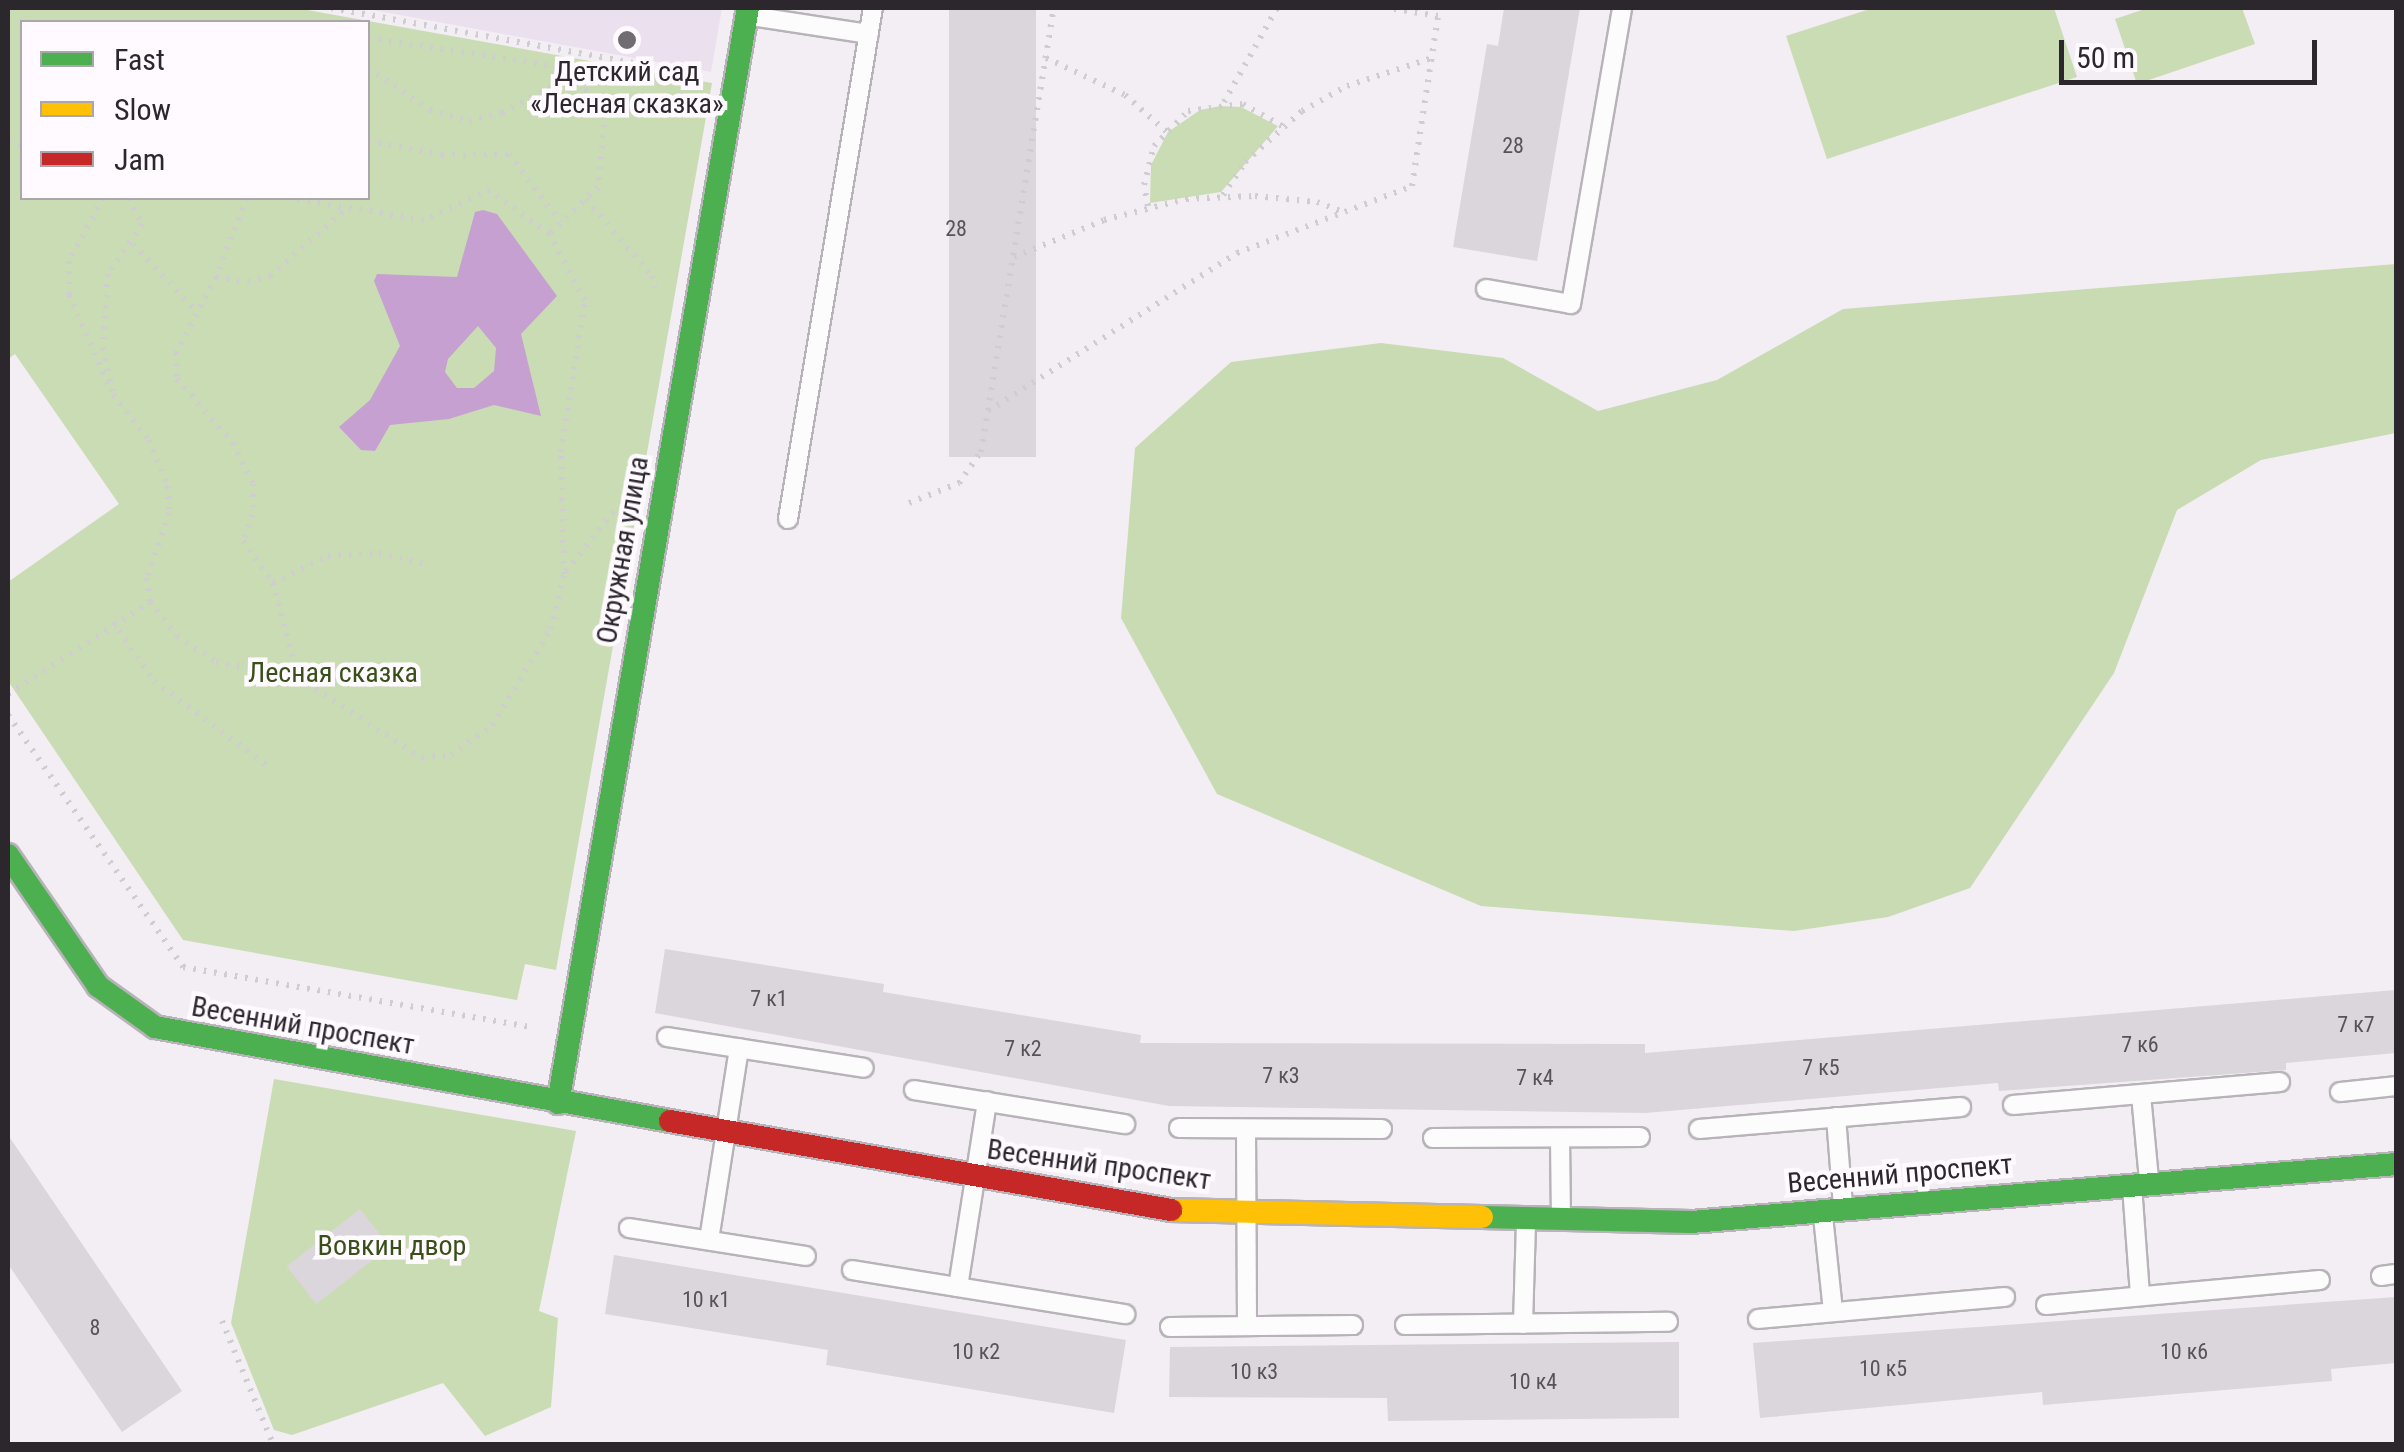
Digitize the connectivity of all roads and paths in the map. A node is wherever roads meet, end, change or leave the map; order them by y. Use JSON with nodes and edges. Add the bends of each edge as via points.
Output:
{"nodes":[{"id":1,"x":332,"y":8,"type":"edge"},
{"id":2,"x":873,"y":8,"type":"edge"},
{"id":3,"x":1054,"y":8,"type":"edge"},
{"id":4,"x":1277,"y":8,"type":"edge"},
{"id":5,"x":1389,"y":8,"type":"edge"},
{"id":6,"x":1622,"y":8,"type":"edge"},
{"id":7,"x":747,"y":11,"type":"edge"},
{"id":8,"x":869,"y":34,"type":"junction"},
{"id":9,"x":370,"y":38,"type":"edge"},
{"id":10,"x":1046,"y":58,"type":"junction"},
{"id":11,"x":1432,"y":58,"type":"junction"},
{"id":12,"x":370,"y":69,"type":"edge"},
{"id":13,"x":734,"y":81,"type":"junction"},
{"id":14,"x":557,"y":84,"type":"junction"},
{"id":15,"x":1222,"y":104,"type":"junction"},
{"id":16,"x":1282,"y":126,"type":"junction"},
{"id":17,"x":1166,"y":131,"type":"junction"},
{"id":18,"x":370,"y":141,"type":"edge"},
{"id":19,"x":1222,"y":196,"type":"junction"},
{"id":20,"x":586,"y":198,"type":"junction"},
{"id":21,"x":102,"y":200,"type":"edge"},
{"id":22,"x":130,"y":200,"type":"edge"},
{"id":23,"x":246,"y":200,"type":"edge"},
{"id":24,"x":303,"y":200,"type":"edge"},
{"id":25,"x":1148,"y":206,"type":"junction"},
{"id":26,"x":348,"y":207,"type":"junction"},
{"id":27,"x":1342,"y":212,"type":"junction"},
{"id":28,"x":560,"y":223,"type":"junction"},
{"id":29,"x":549,"y":234,"type":"junction"},
{"id":30,"x":132,"y":244,"type":"junction"},
{"id":31,"x":1013,"y":258,"type":"junction"},
{"id":32,"x":216,"y":277,"type":"junction"},
{"id":33,"x":1486,"y":289,"type":"dead end"},
{"id":34,"x":195,"y":310,"type":"junction"},
{"id":35,"x":652,"y":310,"type":"dead end"},
{"id":36,"x":113,"y":395,"type":"junction"},
{"id":37,"x":988,"y":410,"type":"junction"},
{"id":38,"x":621,"y":486,"type":"dead end"},
{"id":39,"x":909,"y":503,"type":"dead end"},
{"id":40,"x":788,"y":519,"type":"dead end"},
{"id":41,"x":428,"y":566,"type":"dead end"},
{"id":42,"x":564,"y":574,"type":"junction"},
{"id":43,"x":273,"y":583,"type":"junction"},
{"id":44,"x":150,"y":602,"type":"junction"},
{"id":45,"x":113,"y":622,"type":"junction"},
{"id":46,"x":298,"y":678,"type":"junction"},
{"id":47,"x":8,"y":694,"type":"edge"},
{"id":48,"x":270,"y":769,"type":"dead end"},
{"id":49,"x":8,"y":855,"type":"edge"},
{"id":50,"x":667,"y":1037,"type":"dead end"},
{"id":51,"x":738,"y":1048,"type":"junction"},
{"id":52,"x":864,"y":1068,"type":"dead end"},
{"id":53,"x":2280,"y":1082,"type":"dead end"},
{"id":54,"x":2396,"y":1086,"type":"edge"},
{"id":55,"x":914,"y":1090,"type":"dead end"},
{"id":56,"x":2340,"y":1092,"type":"dead end"},
{"id":57,"x":2141,"y":1096,"type":"junction"},
{"id":58,"x":558,"y":1102,"type":"junction"},
{"id":59,"x":988,"y":1102,"type":"junction"},
{"id":60,"x":2013,"y":1106,"type":"dead end"},
{"id":61,"x":1960,"y":1107,"type":"dead end"},
{"id":62,"x":1836,"y":1117,"type":"junction"},
{"id":63,"x":1125,"y":1124,"type":"dead end"},
{"id":64,"x":1179,"y":1128,"type":"dead end"},
{"id":65,"x":1699,"y":1128,"type":"dead end"},
{"id":66,"x":1382,"y":1129,"type":"dead end"},
{"id":67,"x":1246,"y":1130,"type":"junction"},
{"id":68,"x":726,"y":1134,"type":"junction"},
{"id":69,"x":1640,"y":1137,"type":"dead end"},
{"id":70,"x":1433,"y":1138,"type":"dead end"},
{"id":71,"x":1560,"y":1138,"type":"junction"},
{"id":72,"x":2396,"y":1164,"type":"edge"},
{"id":73,"x":976,"y":1178,"type":"junction"},
{"id":74,"x":2141,"y":1185,"type":"junction"},
{"id":75,"x":1833,"y":1210,"type":"junction"},
{"id":76,"x":1247,"y":1213,"type":"junction"},
{"id":77,"x":1526,"y":1218,"type":"junction"},
{"id":78,"x":1560,"y":1218,"type":"junction"},
{"id":79,"x":629,"y":1228,"type":"dead end"},
{"id":80,"x":709,"y":1240,"type":"junction"},
{"id":81,"x":806,"y":1256,"type":"dead end"},
{"id":82,"x":852,"y":1270,"type":"dead end"},
{"id":83,"x":2320,"y":1280,"type":"dead end"},
{"id":84,"x":958,"y":1287,"type":"junction"},
{"id":85,"x":2140,"y":1294,"type":"junction"},
{"id":86,"x":2005,"y":1297,"type":"dead end"},
{"id":87,"x":2046,"y":1304,"type":"dead end"},
{"id":88,"x":1833,"y":1311,"type":"junction"},
{"id":89,"x":1125,"y":1314,"type":"dead end"},
{"id":90,"x":1758,"y":1320,"type":"dead end"},
{"id":91,"x":222,"y":1321,"type":"dead end"},
{"id":92,"x":1668,"y":1322,"type":"dead end"},
{"id":93,"x":1247,"y":1324,"type":"junction"},
{"id":94,"x":1522,"y":1324,"type":"junction"},
{"id":95,"x":1353,"y":1325,"type":"dead end"},
{"id":96,"x":1406,"y":1325,"type":"dead end"},
{"id":97,"x":1170,"y":1327,"type":"dead end"},
{"id":98,"x":273,"y":1444,"type":"edge"}],
"edges":[{"from":1,"to":13,"type":"path"},
{"from":2,"to":8,"type":"lane"},
{"from":3,"to":10,"type":"path"},
{"from":4,"to":15,"type":"path"},
{"from":5,"to":11,"type":"path","via":[[1438,16]]},
{"from":6,"to":33,"type":"lane","via":[[1572,304]]},
{"from":7,"to":8,"type":"lane"},
{"from":7,"to":13,"type":"street","name":"Окружная улица"},
{"from":8,"to":40,"type":"lane"},
{"from":9,"to":14,"type":"path","via":[[556,66]]},
{"from":10,"to":17,"type":"path","via":[[1125,96]]},
{"from":10,"to":31,"type":"path"},
{"from":11,"to":16,"type":"path","via":[[1346,86]]},
{"from":11,"to":27,"type":"path","via":[[1412,186]]},
{"from":12,"to":14,"type":"path","via":[[430,110],[469,121],[502,113]]},
{"from":13,"to":58,"type":"street","name":"Окружная улица"},
{"from":14,"to":20,"type":"path","via":[[576,84],[594,96],[604,125],[598,187]]},
{"from":15,"to":16,"type":"path","via":[[1261,110]]},
{"from":15,"to":17,"type":"path","via":[[1188,112]]},
{"from":16,"to":19,"type":"path"},
{"from":17,"to":25,"type":"path","via":[[1148,162]]},
{"from":18,"to":28,"type":"path","via":[[442,155],[508,154]]},
{"from":19,"to":25,"type":"path"},
{"from":19,"to":27,"type":"path","via":[[1317,202]]},
{"from":20,"to":28,"type":"path"},
{"from":20,"to":35,"type":"path","via":[[652,276]]},
{"from":21,"to":36,"type":"path","via":[[69,260],[69,295],[82,338]]},
{"from":22,"to":30,"type":"path","via":[[142,224]]},
{"from":23,"to":32,"type":"path"},
{"from":24,"to":26,"type":"path"},
{"from":25,"to":31,"type":"path"},
{"from":26,"to":29,"type":"path","via":[[424,220],[490,190]]},
{"from":26,"to":32,"type":"path","via":[[270,276],[248,282]]},
{"from":27,"to":37,"type":"path","via":[[1237,252],[1186,280]]},
{"from":28,"to":29,"type":"path"},
{"from":29,"to":42,"type":"path","via":[[584,300],[561,452]]},
{"from":30,"to":34,"type":"path"},
{"from":30,"to":36,"type":"path","via":[[108,274],[103,294],[102,348]]},
{"from":31,"to":37,"type":"path"},
{"from":32,"to":34,"type":"path"},
{"from":34,"to":43,"type":"path","via":[[176,353],[177,380],[233,444],[253,484],[253,515],[243,541]]},
{"from":36,"to":44,"type":"path","via":[[149,440],[168,486],[169,513],[147,578]]},
{"from":37,"to":39,"type":"path","via":[[981,452],[959,484]]},
{"from":38,"to":42,"type":"path","via":[[618,506]]},
{"from":41,"to":43,"type":"path","via":[[378,554],[328,556]]},
{"from":42,"to":46,"type":"path","via":[[551,629],[492,725],[452,755],[422,758]]},
{"from":43,"to":46,"type":"path"},
{"from":44,"to":45,"type":"path"},
{"from":44,"to":46,"type":"path","via":[[177,636],[216,662]]},
{"from":45,"to":47,"type":"path"},
{"from":45,"to":48,"type":"path","via":[[154,681]]},
{"from":49,"to":58,"type":"street","name":"Весенний проспект","via":[[98,986],[134,1018],[184,1035]]},
{"from":50,"to":51,"type":"lane"},
{"from":51,"to":52,"type":"lane"},
{"from":51,"to":68,"type":"lane"},
{"from":53,"to":57,"type":"lane"},
{"from":54,"to":56,"type":"lane"},
{"from":55,"to":59,"type":"lane"},
{"from":57,"to":60,"type":"lane"},
{"from":57,"to":74,"type":"lane"},
{"from":58,"to":68,"type":"street","name":"Весенний проспект"},
{"from":59,"to":63,"type":"lane"},
{"from":59,"to":73,"type":"lane"},
{"from":61,"to":62,"type":"lane"},
{"from":62,"to":65,"type":"lane"},
{"from":62,"to":75,"type":"lane"},
{"from":64,"to":67,"type":"lane"},
{"from":66,"to":67,"type":"lane"},
{"from":67,"to":76,"type":"lane"},
{"from":68,"to":73,"type":"street","name":"Весенний проспект"},
{"from":68,"to":80,"type":"lane"},
{"from":69,"to":71,"type":"lane"},
{"from":70,"to":71,"type":"lane"},
{"from":71,"to":78,"type":"lane"},
{"from":72,"to":74,"type":"street","name":"Весенний проспект"},
{"from":73,"to":76,"type":"street","name":"Весенний проспект","via":[[1157,1210]]},
{"from":73,"to":84,"type":"lane"},
{"from":74,"to":75,"type":"street","name":"Весенний проспект"},
{"from":74,"to":85,"type":"lane"},
{"from":75,"to":78,"type":"street","name":"Весенний проспект","via":[[1691,1222]]},
{"from":75,"to":88,"type":"lane"},
{"from":76,"to":77,"type":"street","name":"Весенний проспект"},
{"from":76,"to":93,"type":"lane"},
{"from":77,"to":78,"type":"street","name":"Весенний проспект"},
{"from":77,"to":94,"type":"lane"},
{"from":79,"to":80,"type":"lane"},
{"from":80,"to":81,"type":"lane"},
{"from":82,"to":84,"type":"lane"},
{"from":83,"to":85,"type":"lane"},
{"from":84,"to":89,"type":"lane"},
{"from":85,"to":87,"type":"lane"},
{"from":86,"to":88,"type":"lane"},
{"from":88,"to":90,"type":"lane"},
{"from":91,"to":98,"type":"path"},
{"from":92,"to":94,"type":"lane"},
{"from":93,"to":95,"type":"lane"},
{"from":93,"to":97,"type":"lane"},
{"from":94,"to":96,"type":"lane"}]}
